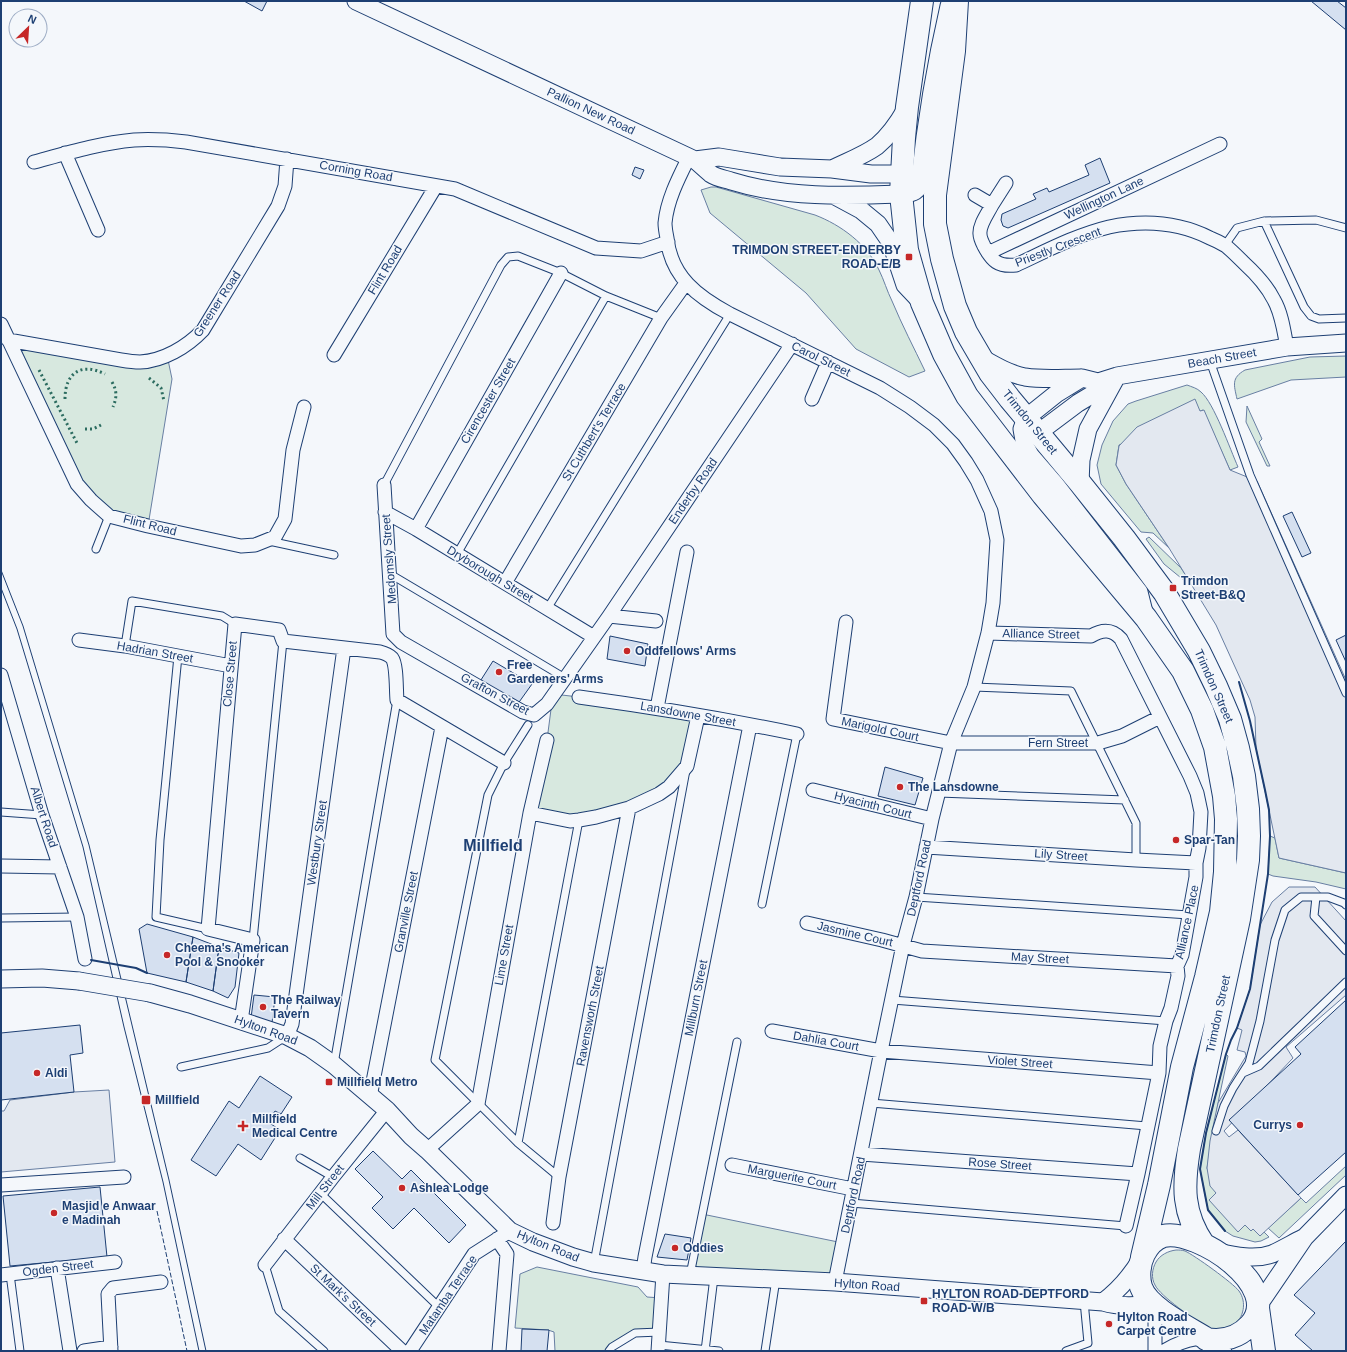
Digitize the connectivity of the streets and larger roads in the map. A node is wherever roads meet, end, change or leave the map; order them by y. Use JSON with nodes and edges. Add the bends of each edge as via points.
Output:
{"nodes":[{"id":1,"x":356,"y":1,"type":"edge"},
{"id":2,"x":922,"y":1,"type":"edge"},
{"id":3,"x":951,"y":1,"type":"edge"},
{"id":4,"x":957,"y":1,"type":"edge"},
{"id":5,"x":907,"y":108,"type":"junction"},
{"id":6,"x":1220,"y":144,"type":"dead end"},
{"id":7,"x":65,"y":153,"type":"junction"},
{"id":8,"x":692,"y":158,"type":"junction"},
{"id":9,"x":287,"y":159,"type":"junction"},
{"id":10,"x":34,"y":162,"type":"dead end"},
{"id":11,"x":832,"y":169,"type":"junction"},
{"id":12,"x":908,"y":182,"type":"junction"},
{"id":13,"x":1006,"y":183,"type":"dead end"},
{"id":14,"x":436,"y":186,"type":"junction"},
{"id":15,"x":831,"y":194,"type":"junction"},
{"id":16,"x":935,"y":195,"type":"junction"},
{"id":17,"x":975,"y":195,"type":"dead end"},
{"id":18,"x":992,"y":205,"type":"junction"},
{"id":19,"x":98,"y":230,"type":"dead end"},
{"id":20,"x":668,"y":242,"type":"junction"},
{"id":21,"x":988,"y":253,"type":"junction"},
{"id":22,"x":561,"y":273,"type":"road end"},
{"id":23,"x":686,"y":283,"type":"junction"},
{"id":24,"x":922,"y":303,"type":"junction"},
{"id":25,"x":1,"y":324,"type":"edge"},
{"id":26,"x":8,"y":340,"type":"junction"},
{"id":27,"x":792,"y":344,"type":"junction"},
{"id":28,"x":1346,"y":344,"type":"edge"},
{"id":29,"x":1287,"y":347,"type":"junction"},
{"id":30,"x":334,"y":355,"type":"dead end"},
{"id":31,"x":980,"y":356,"type":"junction"},
{"id":32,"x":828,"y":362,"type":"junction"},
{"id":33,"x":1117,"y":376,"type":"junction"},
{"id":34,"x":1082,"y":378,"type":"junction"},
{"id":35,"x":1098,"y":382,"type":"junction"},
{"id":36,"x":812,"y":399,"type":"dead end"},
{"id":37,"x":304,"y":407,"type":"dead end"},
{"id":38,"x":990,"y":427,"type":"junction"},
{"id":39,"x":1029,"y":429,"type":"junction"},
{"id":40,"x":977,"y":480,"type":"joint"},
{"id":41,"x":1080,"y":483,"type":"junction"},
{"id":42,"x":384,"y":485,"type":"road end"},
{"id":43,"x":385,"y":512,"type":"junction"},
{"id":44,"x":416,"y":529,"type":"junction"},
{"id":45,"x":687,"y":552,"type":"dead end"},
{"id":46,"x":505,"y":583,"type":"junction"},
{"id":47,"x":609,"y":616,"type":"junction"},
{"id":48,"x":1146,"y":618,"type":"junction"},
{"id":49,"x":656,"y":621,"type":"dead end"},
{"id":50,"x":846,"y":622,"type":"dead end"},
{"id":51,"x":988,"y":633,"type":"junction"},
{"id":52,"x":1115,"y":633,"type":"joint"},
{"id":53,"x":393,"y":634,"type":"joint"},
{"id":54,"x":594,"y":637,"type":"junction"},
{"id":55,"x":79,"y":640,"type":"dead end"},
{"id":56,"x":344,"y":648,"type":"junction"},
{"id":57,"x":231,"y":666,"type":"junction"},
{"id":58,"x":1,"y":675,"type":"edge"},
{"id":59,"x":579,"y":697,"type":"dead end"},
{"id":60,"x":657,"y":708,"type":"junction"},
{"id":61,"x":698,"y":716,"type":"junction"},
{"id":62,"x":1160,"y":717,"type":"junction"},
{"id":63,"x":750,"y":724,"type":"junction"},
{"id":64,"x":442,"y":727,"type":"junction"},
{"id":65,"x":797,"y":734,"type":"road end"},
{"id":66,"x":548,"y":740,"type":"dead end"},
{"id":67,"x":951,"y":743,"type":"junction"},
{"id":68,"x":504,"y":763,"type":"road end"},
{"id":69,"x":813,"y":790,"type":"dead end"},
{"id":70,"x":629,"y":808,"type":"junction"},
{"id":71,"x":530,"y":813,"type":"junction"},
{"id":72,"x":932,"y":819,"type":"junction"},
{"id":73,"x":926,"y":847,"type":"junction"},
{"id":74,"x":1196,"y":862,"type":"junction"},
{"id":75,"x":1,"y":866,"type":"edge"},
{"id":76,"x":60,"y":867,"type":"junction"},
{"id":77,"x":807,"y":923,"type":"dead end"},
{"id":78,"x":903,"y":946,"type":"junction"},
{"id":79,"x":85,"y":959,"type":"dead end"},
{"id":80,"x":1177,"y":966,"type":"junction"},
{"id":81,"x":1,"y":978,"type":"edge"},
{"id":82,"x":241,"y":1021,"type":"junction"},
{"id":83,"x":772,"y":1031,"type":"dead end"},
{"id":84,"x":287,"y":1036,"type":"junction"},
{"id":85,"x":881,"y":1051,"type":"junction"},
{"id":86,"x":1159,"y":1073,"type":"junction"},
{"id":87,"x":370,"y":1097,"type":"junction"},
{"id":88,"x":387,"y":1110,"type":"junction"},
{"id":89,"x":427,"y":1150,"type":"junction"},
{"id":90,"x":861,"y":1154,"type":"junction"},
{"id":91,"x":732,"y":1165,"type":"dead end"},
{"id":92,"x":1138,"y":1174,"type":"junction"},
{"id":93,"x":124,"y":1177,"type":"dead end"},
{"id":94,"x":1,"y":1186,"type":"edge"},
{"id":95,"x":853,"y":1189,"type":"junction"},
{"id":96,"x":1346,"y":1195,"type":"edge"},
{"id":97,"x":552,"y":1223,"type":"dead end"},
{"id":98,"x":1126,"y":1226,"type":"road end"},
{"id":99,"x":503,"y":1235,"type":"junction"},
{"id":100,"x":1305,"y":1237,"type":"junction"},
{"id":101,"x":284,"y":1240,"type":"junction"},
{"id":102,"x":1209,"y":1248,"type":"junction"},
{"id":103,"x":1142,"y":1258,"type":"junction"},
{"id":104,"x":115,"y":1262,"type":"dead end"},
{"id":105,"x":265,"y":1265,"type":"road end"},
{"id":106,"x":57,"y":1268,"type":"junction"},
{"id":107,"x":644,"y":1271,"type":"junction"},
{"id":108,"x":5,"y":1274,"type":"edge"},
{"id":109,"x":663,"y":1274,"type":"junction"},
{"id":110,"x":161,"y":1282,"type":"dead end"},
{"id":111,"x":835,"y":1282,"type":"junction"},
{"id":112,"x":1103,"y":1302,"type":"junction"},
{"id":113,"x":1154,"y":1305,"type":"junction"},
{"id":114,"x":1258,"y":1307,"type":"junction"},
{"id":115,"x":1210,"y":1342,"type":"edge"},
{"id":116,"x":659,"y":1343,"type":"edge"},
{"id":117,"x":500,"y":1344,"type":"edge"},
{"id":118,"x":111,"y":1349,"type":"edge"},
{"id":119,"x":70,"y":1351,"type":"edge"},
{"id":120,"x":84,"y":1351,"type":"edge"},
{"id":121,"x":402,"y":1351,"type":"edge"},
{"id":122,"x":410,"y":1351,"type":"edge"},
{"id":123,"x":1155,"y":1351,"type":"edge"},
{"id":124,"x":1164,"y":1351,"type":"edge"},
{"id":125,"x":1264,"y":1351,"type":"edge"}],
"edges":[{"from":1,"to":8,"type":"street","name":"Pallion New Road"},
{"from":2,"to":5,"type":"highway","name":"Trimdon Street"},
{"from":3,"to":12,"type":"main road","via":[[926,129]]},
{"from":4,"to":16,"type":"highway","name":"Trimdon Street","via":[[954,51]]},
{"from":5,"to":11,"type":"street","via":[[893,130],[876,146]]},
{"from":5,"to":12,"type":"highway","name":"Trimdon Street"},
{"from":6,"to":21,"type":"street","name":"Wellington Lane"},
{"from":7,"to":9,"type":"street","name":"Corning Road","via":[[134,140],[158,139]]},
{"from":7,"to":10,"type":"street","name":"Corning Road"},
{"from":7,"to":19,"type":"street"},
{"from":8,"to":11,"type":"street","via":[[719,157],[780,167]]},
{"from":8,"to":15,"type":"street","name":"Pallion New Road","via":[[712,175],[742,184],[770,190]]},
{"from":8,"to":20,"type":"street","name":"Carol Street","via":[[679,178],[670,202],[665,223]]},
{"from":9,"to":14,"type":"street","name":"Corning Road"},
{"from":9,"to":26,"type":"street","name":"Greener Road","via":[[285,186],[278,206],[203,330],[180,349],[152,360],[139,362]]},
{"from":11,"to":12,"type":"street"},
{"from":12,"to":15,"type":"street","name":"Pallion New Road"},
{"from":12,"to":16,"type":"street","via":[[930,186]]},
{"from":12,"to":24,"type":"highway","name":"Trimdon Street","via":[[907,250]]},
{"from":13,"to":18,"type":"street","name":"Priestly Crescent"},
{"from":14,"to":20,"type":"street","name":"Corning Road","via":[[455,189],[596,248],[641,250]]},
{"from":14,"to":30,"type":"street","name":"Flint Road"},
{"from":15,"to":24,"type":"street","name":"Pallion New Road","via":[[861,210],[878,224],[890,243],[905,285]]},
{"from":16,"to":31,"type":"highway","name":"Trimdon Street","via":[[935,224],[955,306]]},
{"from":17,"to":18,"type":"street"},
{"from":18,"to":21,"type":"street","name":"Priestly Crescent","via":[[980,234]]},
{"from":20,"to":23,"type":"street","name":"Carol Street","via":[[677,270]]},
{"from":21,"to":29,"type":"street","name":"Priestly Crescent","via":[[1001,265],[1008,266],[1016,265],[1087,233],[1110,227],[1152,223],[1175,225],[1195,231],[1225,245],[1266,286],[1275,301]]},
{"from":22,"to":44,"type":"street","name":"Cirencester Street"},
{"from":23,"to":27,"type":"street","name":"Carol Street","via":[[714,305]]},
{"from":23,"to":46,"type":"street","name":"St Cuthbert's Terrace","via":[[661,318]]},
{"from":24,"to":38,"type":"highway","name":"Trimdon Street","via":[[944,354],[967,396]]},
{"from":25,"to":26,"type":"street","name":"Flint Road"},
{"from":26,"to":37,"type":"street","name":"Flint Road","via":[[77,484],[109,516],[148,526],[241,546],[255,545],[275,537],[285,519],[293,450]]},
{"from":27,"to":32,"type":"street","name":"Carol Street"},
{"from":27,"to":47,"type":"street","name":"Enderby Road"},
{"from":28,"to":29,"type":"street","name":"Beach Street"},
{"from":29,"to":33,"type":"street","name":"Beach Street"},
{"from":31,"to":34,"type":"street","via":[[1024,377]]},
{"from":31,"to":39,"type":"highway","name":"Trimdon Street"},
{"from":32,"to":36,"type":"street"},
{"from":32,"to":40,"type":"street","name":"Carol Street","via":[[880,388],[934,425],[952,444]]},
{"from":33,"to":35,"type":"street","name":"Beach Street"},
{"from":33,"to":41,"type":"street","via":[[1088,430],[1081,460]]},
{"from":34,"to":35,"type":"street"},
{"from":34,"to":39,"type":"street","via":[[1056,394]]},
{"from":35,"to":39,"type":"street","via":[[1093,394]]},
{"from":38,"to":39,"type":"street","via":[[1006,434]]},
{"from":38,"to":48,"type":"highway","name":"Trimdon Street"},
{"from":39,"to":41,"type":"highway","name":"Trimdon Street"},
{"from":39,"to":48,"type":"street","via":[[1025,446],[1030,455],[1139,592]]},
{"from":40,"to":51,"type":"street","name":"Deptford Road","via":[[991,511],[997,540],[993,603]]},
{"from":41,"to":102,"type":"highway","name":"Trimdon Street","via":[[1164,592],[1199,651],[1230,719],[1244,776],[1248,809],[1248,860],[1238,927],[1188,1148],[1185,1180],[1184,1194],[1191,1222],[1197,1235]]},
{"from":42,"to":43,"type":"street","name":"Medomsly Street"},
{"from":43,"to":44,"type":"street","name":"Dryborough Street"},
{"from":43,"to":53,"type":"street","name":"Medomsly Street"},
{"from":44,"to":46,"type":"street","name":"Dryborough Street"},
{"from":45,"to":60,"type":"street"},
{"from":46,"to":54,"type":"street","name":"Dryborough Street"},
{"from":47,"to":49,"type":"street"},
{"from":47,"to":54,"type":"street","name":"Enderby Road"},
{"from":48,"to":103,"type":"highway","name":"Trimdon Street","via":[[1183,671],[1202,710],[1215,747],[1224,796],[1226,842],[1221,912],[1182,1067]]},
{"from":50,"to":67,"type":"street","name":"Marigold Court","via":[[834,719]]},
{"from":51,"to":52,"type":"street","name":"Alliance Street","via":[[1091,636],[1099,631]]},
{"from":51,"to":67,"type":"street","name":"Deptford Road","via":[[974,687]]},
{"from":52,"to":62,"type":"street","name":"Alliance Place","via":[[1121,639]]},
{"from":53,"to":54,"type":"street","name":"Grafton Street","via":[[401,642],[523,712],[534,715],[547,704]]},
{"from":55,"to":57,"type":"street","name":"Hadrian Street"},
{"from":56,"to":57,"type":"street","name":"Close Street","via":[[283,641],[278,630],[235,624]]},
{"from":56,"to":64,"type":"street","via":[[387,654],[394,666],[397,700]]},
{"from":56,"to":84,"type":"street","name":"Westbury Street","via":[[292,1024]]},
{"from":57,"to":82,"type":"street","name":"Close Street","via":[[208,929],[252,940]]},
{"from":58,"to":76,"type":"street","name":"Albert Road"},
{"from":59,"to":60,"type":"street","name":"Lansdowne Street"},
{"from":60,"to":61,"type":"street","name":"Lansdowne Street"},
{"from":61,"to":63,"type":"street","name":"Lansdowne Street"},
{"from":61,"to":70,"type":"street","via":[[687,766],[669,787]]},
{"from":62,"to":67,"type":"street","name":"Fern Street","via":[[1122,736],[1098,743]]},
{"from":62,"to":74,"type":"street","name":"Alliance Place","via":[[1197,793],[1201,812]]},
{"from":63,"to":65,"type":"street","name":"Lansdowne Street"},
{"from":63,"to":107,"type":"street","name":"Millburn Street"},
{"from":64,"to":68,"type":"street"},
{"from":64,"to":87,"type":"street","name":"Granville Street"},
{"from":66,"to":71,"type":"street","name":"Lime Street"},
{"from":67,"to":72,"type":"street","name":"Deptford Road"},
{"from":69,"to":72,"type":"street","name":"Hyacinth Court"},
{"from":70,"to":71,"type":"street","via":[[570,821]]},
{"from":70,"to":97,"type":"street","name":"Ravensworh Street"},
{"from":71,"to":89,"type":"street","name":"Lime Street","via":[[478,1104]]},
{"from":72,"to":73,"type":"street","name":"Deptford Road"},
{"from":73,"to":74,"type":"street","name":"Lily Street"},
{"from":73,"to":78,"type":"street","name":"Deptford Road"},
{"from":74,"to":80,"type":"street","name":"Alliance Place","via":[[1196,877],[1182,954]]},
{"from":75,"to":76,"type":"street"},
{"from":76,"to":79,"type":"street","name":"Albert Road","via":[[77,917]]},
{"from":77,"to":78,"type":"street","name":"Jasmine Court"},
{"from":78,"to":80,"type":"street","name":"May Street","via":[[922,951]]},
{"from":78,"to":85,"type":"street","name":"Deptford Road"},
{"from":80,"to":86,"type":"street","name":"Alliance Place","via":[[1178,976],[1160,1046]]},
{"from":81,"to":82,"type":"street","name":"Hylton Road","bridge":true,"via":[[79,981],[150,993]]},
{"from":82,"to":84,"type":"street","name":"Hylton Road"},
{"from":83,"to":85,"type":"street","name":"Dahlia Court"},
{"from":84,"to":87,"type":"street","name":"Hylton Road","via":[[334,1065]]},
{"from":85,"to":86,"type":"street","name":"Violet Street"},
{"from":85,"to":90,"type":"street","name":"Deptford Road"},
{"from":86,"to":92,"type":"street","name":"Alliance Place"},
{"from":87,"to":88,"type":"street","name":"Hylton Road"},
{"from":88,"to":89,"type":"street","name":"Hylton Road"},
{"from":88,"to":101,"type":"street","name":"Mill Street","via":[[332,1176]]},
{"from":89,"to":99,"type":"street","name":"Hylton Road"},
{"from":90,"to":92,"type":"street","name":"Rose Street"},
{"from":90,"to":95,"type":"street","name":"Deptford Road"},
{"from":91,"to":95,"type":"street","name":"Marguerite Court"},
{"from":92,"to":98,"type":"street","name":"Alliance Place"},
{"from":93,"to":94,"type":"street"},
{"from":95,"to":111,"type":"street","name":"Deptford Road"},
{"from":96,"to":100,"type":"street"},
{"from":99,"to":107,"type":"street","name":"Hylton Road","via":[[533,1242],[594,1263]]},
{"from":99,"to":117,"type":"street","via":[[507,1254]]},
{"from":99,"to":122,"type":"street","name":"Matamba Terrace","via":[[474,1254]]},
{"from":100,"to":102,"type":"street","via":[[1263,1256],[1238,1256]]},
{"from":100,"to":114,"type":"street"},
{"from":101,"to":105,"type":"street","name":"Mill Street"},
{"from":101,"to":121,"type":"street","name":"St Mark's Street"},
{"from":102,"to":103,"type":"highway","via":[[1179,1235],[1162,1237],[1147,1248]]},
{"from":102,"to":114,"type":"highway","via":[[1250,1281],[1255,1289]]},
{"from":103,"to":112,"type":"street","via":[[1126,1281]]},
{"from":103,"to":113,"type":"highway","via":[[1139,1278],[1141,1287],[1145,1296]]},
{"from":104,"to":106,"type":"street","name":"Ogden Street"},
{"from":106,"to":108,"type":"street","name":"Ogden Street"},
{"from":106,"to":119,"type":"street"},
{"from":107,"to":109,"type":"street","name":"Hylton Road"},
{"from":109,"to":111,"type":"street","name":"Hylton Road"},
{"from":109,"to":116,"type":"street"},
{"from":110,"to":118,"type":"street","via":[[113,1288],[108,1294]]},
{"from":111,"to":112,"type":"street","name":"Hylton Road"},
{"from":112,"to":113,"type":"street","name":"Hylton Road","via":[[1114,1305]]},
{"from":113,"to":115,"type":"highway"},
{"from":113,"to":123,"type":"street"},
{"from":114,"to":115,"type":"highway","via":[[1252,1323],[1238,1335]]},
{"from":114,"to":125,"type":"highway"},
{"from":115,"to":124,"type":"street","via":[[1186,1340]]},
{"from":118,"to":120,"type":"street"}]}
